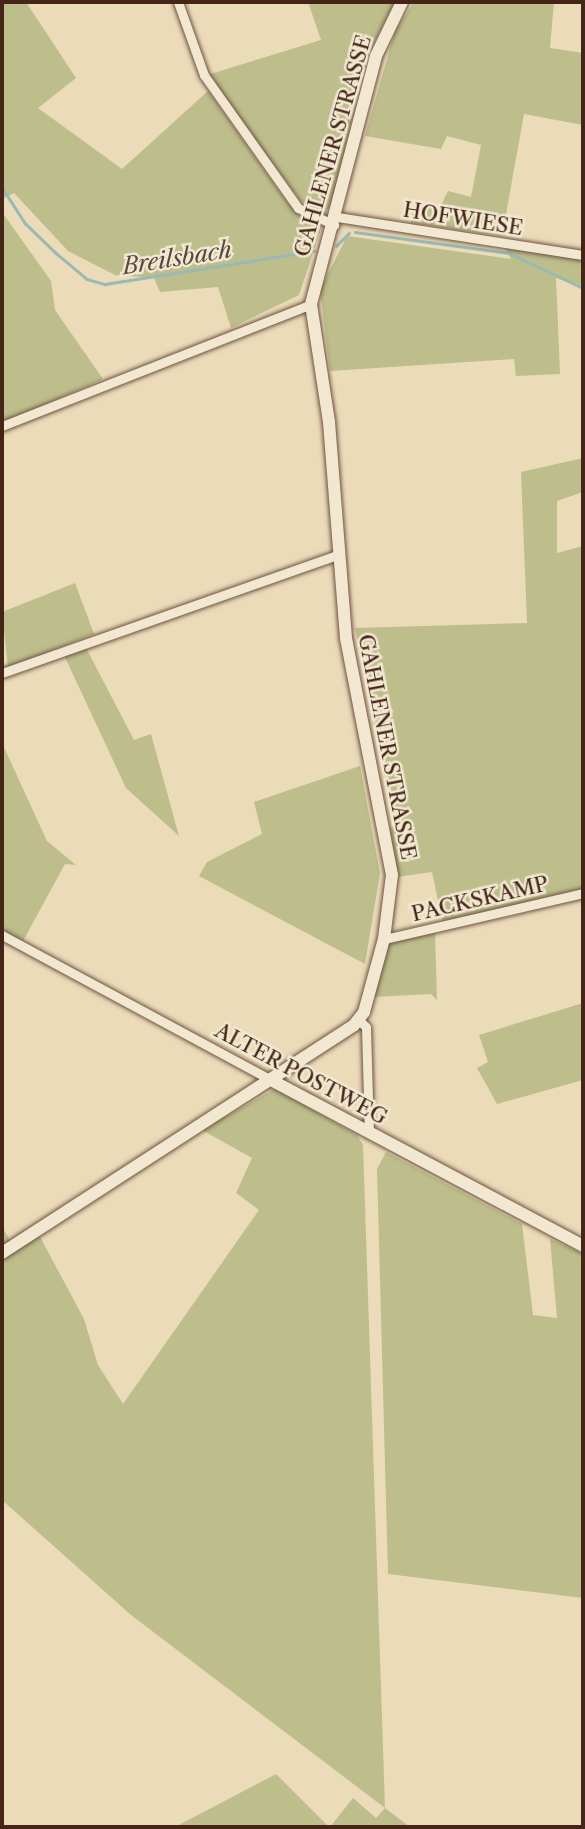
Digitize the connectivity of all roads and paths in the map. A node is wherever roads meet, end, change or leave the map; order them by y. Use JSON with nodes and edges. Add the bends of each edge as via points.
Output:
{"nodes":[{"id":1,"x":178,"y":2,"type":"edge"},
{"id":2,"x":402,"y":2,"type":"edge"},
{"id":3,"x":335,"y":221,"type":"junction"},
{"id":4,"x":583,"y":255,"type":"edge"},
{"id":5,"x":311,"y":304,"type":"junction"},
{"id":6,"x":2,"y":426,"type":"edge"},
{"id":7,"x":338,"y":555,"type":"junction"},
{"id":8,"x":2,"y":673,"type":"edge"},
{"id":9,"x":583,"y":893,"type":"edge"},
{"id":10,"x":2,"y":935,"type":"edge"},
{"id":11,"x":384,"y":939,"type":"junction"},
{"id":12,"x":359,"y":1020,"type":"junction"},
{"id":13,"x":271,"y":1080,"type":"junction"},
{"id":14,"x":369,"y":1132,"type":"junction"},
{"id":15,"x":583,"y":1246,"type":"edge"},
{"id":16,"x":2,"y":1253,"type":"edge"}],
"edges":[{"from":1,"to":3,"type":"street","name":"HOFWIESE","via":[[204,75],[227,109],[298,208]]},
{"from":2,"to":3,"type":"street","name":"GAHLENER STRASSE","via":[[376,56]]},
{"from":3,"to":4,"type":"street","name":"HOFWIESE"},
{"from":3,"to":5,"type":"street","name":"GAHLENER STRASSE"},
{"from":5,"to":6,"type":"street"},
{"from":5,"to":7,"type":"street","name":"GAHLENER STRASSE","via":[[329,422]]},
{"from":7,"to":8,"type":"street"},
{"from":7,"to":11,"type":"street","name":"GAHLENER STRASSE","via":[[346,638],[392,874]]},
{"from":9,"to":11,"type":"street","name":"PACKSKAMP"},
{"from":10,"to":13,"type":"street","name":"ALTER POSTWEG"},
{"from":11,"to":12,"type":"street","name":"GAHLENER STRASSE"},
{"from":12,"to":13,"type":"street"},
{"from":12,"to":14,"type":"street","via":[[366,1027]]},
{"from":13,"to":14,"type":"street","name":"ALTER POSTWEG"},
{"from":13,"to":16,"type":"street"},
{"from":14,"to":15,"type":"street","name":"ALTER POSTWEG"}]}
